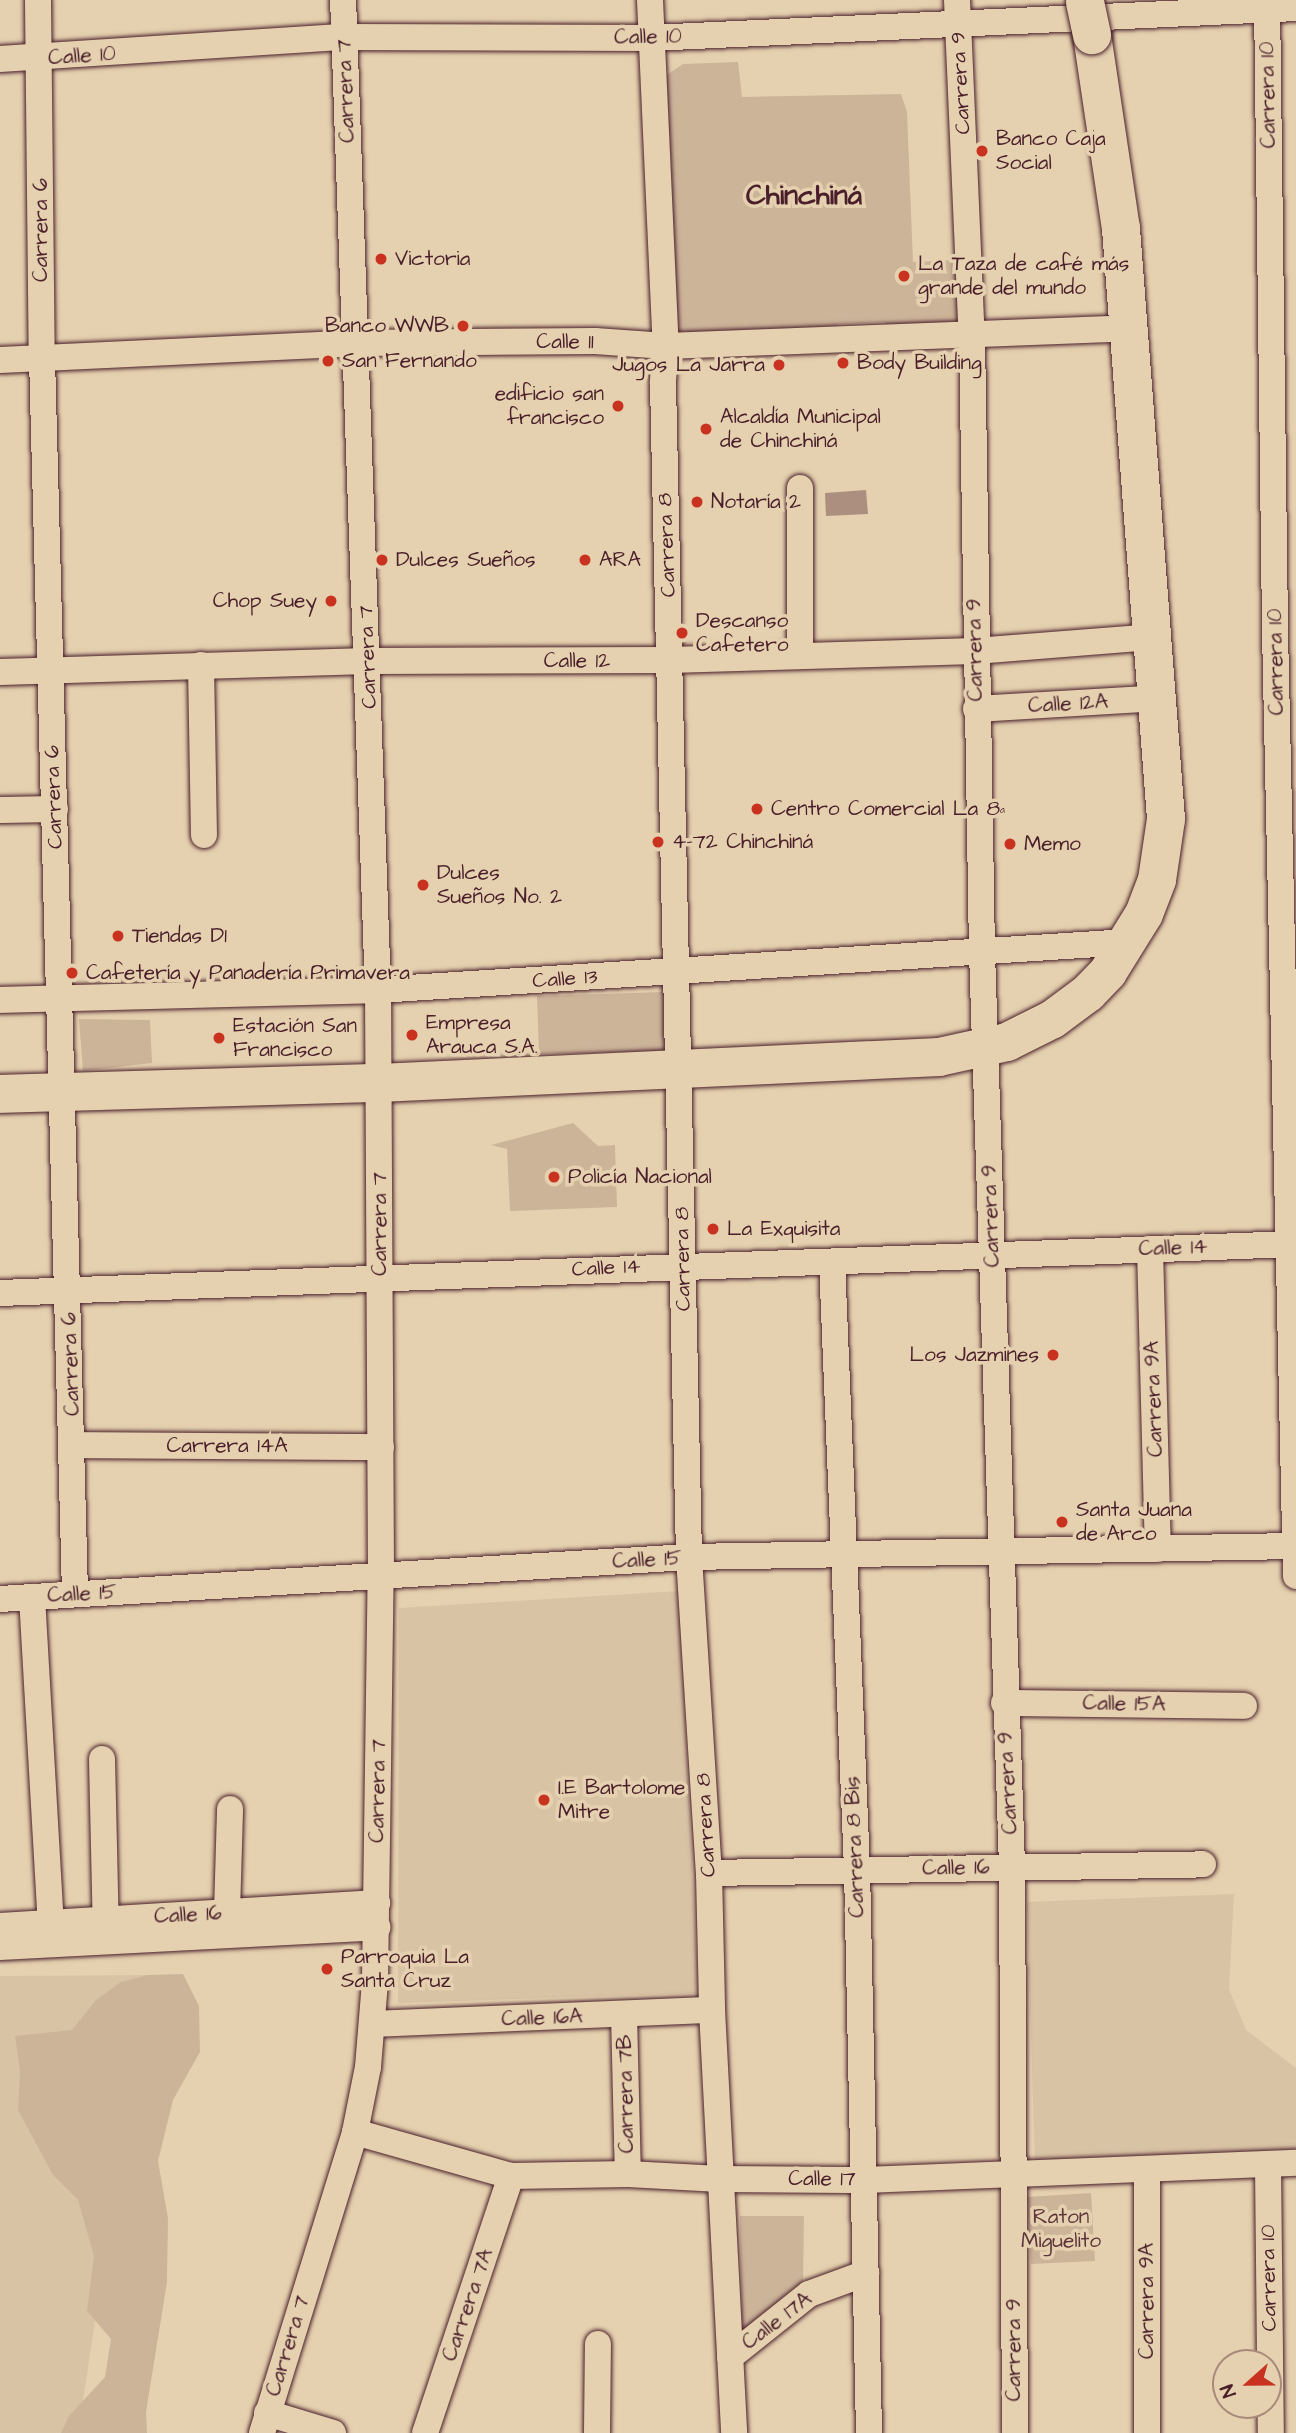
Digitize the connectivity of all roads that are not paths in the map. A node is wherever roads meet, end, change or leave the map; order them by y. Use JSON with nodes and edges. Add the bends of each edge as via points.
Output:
{"nodes":[{"id":1,"x":38,"y":0,"type":"edge"},
{"id":2,"x":343,"y":0,"type":"edge"},
{"id":3,"x":650,"y":0,"type":"edge"},
{"id":4,"x":1267,"y":5,"type":"edge"},
{"id":5,"x":1296,"y":8,"type":"edge"},
{"id":6,"x":957,"y":11,"type":"edge"},
{"id":7,"x":1087,"y":12,"type":"edge"},
{"id":8,"x":344,"y":37,"type":"junction"},
{"id":9,"x":651,"y":38,"type":"junction"},
{"id":10,"x":0,"y":59,"type":"edge"},
{"id":11,"x":39,"y":60,"type":"junction"},
{"id":12,"x":1284,"y":322,"type":"edge"},
{"id":13,"x":1130,"y":328,"type":"junction"},
{"id":14,"x":972,"y":337,"type":"junction"},
{"id":15,"x":357,"y":343,"type":"junction"},
{"id":16,"x":667,"y":346,"type":"junction"},
{"id":17,"x":42,"y":358,"type":"junction"},
{"id":18,"x":0,"y":360,"type":"edge"},
{"id":19,"x":800,"y":488,"type":"dead end"},
{"id":20,"x":1286,"y":631,"type":"edge"},
{"id":21,"x":1154,"y":637,"type":"junction"},
{"id":22,"x":975,"y":651,"type":"junction"},
{"id":23,"x":800,"y":656,"type":"junction"},
{"id":24,"x":670,"y":660,"type":"junction"},
{"id":25,"x":368,"y":661,"type":"junction"},
{"id":26,"x":201,"y":665,"type":"junction"},
{"id":27,"x":49,"y":670,"type":"junction"},
{"id":28,"x":0,"y":672,"type":"edge"},
{"id":29,"x":1159,"y":698,"type":"junction"},
{"id":30,"x":976,"y":709,"type":"junction"},
{"id":31,"x":55,"y":809,"type":"junction"},
{"id":32,"x":0,"y":810,"type":"edge"},
{"id":33,"x":204,"y":835,"type":"dead end"},
{"id":34,"x":1290,"y":931,"type":"edge"},
{"id":35,"x":1129,"y":942,"type":"junction"},
{"id":36,"x":982,"y":952,"type":"junction"},
{"id":37,"x":678,"y":971,"type":"junction"},
{"id":38,"x":378,"y":990,"type":"junction"},
{"id":39,"x":61,"y":999,"type":"junction"},
{"id":40,"x":0,"y":1000,"type":"edge"},
{"id":41,"x":986,"y":1050,"type":"junction"},
{"id":42,"x":679,"y":1070,"type":"junction"},
{"id":43,"x":379,"y":1083,"type":"junction"},
{"id":44,"x":65,"y":1092,"type":"junction"},
{"id":45,"x":0,"y":1094,"type":"edge"},
{"id":46,"x":1292,"y":1244,"type":"edge"},
{"id":47,"x":1150,"y":1249,"type":"junction"},
{"id":48,"x":993,"y":1255,"type":"junction"},
{"id":49,"x":832,"y":1262,"type":"junction"},
{"id":50,"x":683,"y":1265,"type":"junction"},
{"id":51,"x":380,"y":1279,"type":"junction"},
{"id":52,"x":69,"y":1290,"type":"junction"},
{"id":53,"x":0,"y":1293,"type":"edge"},
{"id":54,"x":74,"y":1445,"type":"junction"},
{"id":55,"x":381,"y":1447,"type":"junction"},
{"id":56,"x":1296,"y":1546,"type":"edge"},
{"id":57,"x":1158,"y":1549,"type":"junction"},
{"id":58,"x":1002,"y":1552,"type":"junction"},
{"id":59,"x":844,"y":1555,"type":"junction"},
{"id":60,"x":689,"y":1557,"type":"junction"},
{"id":61,"x":381,"y":1576,"type":"junction"},
{"id":62,"x":1296,"y":1576,"type":"edge"},
{"id":63,"x":75,"y":1594,"type":"junction"},
{"id":64,"x":32,"y":1597,"type":"junction"},
{"id":65,"x":0,"y":1599,"type":"edge"},
{"id":66,"x":1004,"y":1703,"type":"junction"},
{"id":67,"x":1244,"y":1706,"type":"dead end"},
{"id":68,"x":102,"y":1759,"type":"dead end"},
{"id":69,"x":230,"y":1809,"type":"dead end"},
{"id":70,"x":1203,"y":1864,"type":"dead end"},
{"id":71,"x":1012,"y":1867,"type":"junction"},
{"id":72,"x":857,"y":1869,"type":"junction"},
{"id":73,"x":709,"y":1873,"type":"junction"},
{"id":74,"x":228,"y":1912,"type":"junction"},
{"id":75,"x":377,"y":1915,"type":"junction"},
{"id":76,"x":0,"y":1926,"type":"edge"},
{"id":77,"x":106,"y":1931,"type":"junction"},
{"id":78,"x":51,"y":1934,"type":"junction"},
{"id":79,"x":0,"y":1947,"type":"edge"},
{"id":80,"x":712,"y":2010,"type":"junction"},
{"id":81,"x":624,"y":2015,"type":"junction"},
{"id":82,"x":373,"y":2024,"type":"junction"},
{"id":83,"x":355,"y":2132,"type":"junction"},
{"id":84,"x":1296,"y":2163,"type":"edge"},
{"id":85,"x":1268,"y":2165,"type":"junction"},
{"id":86,"x":1147,"y":2170,"type":"junction"},
{"id":87,"x":628,"y":2174,"type":"junction"},
{"id":88,"x":1014,"y":2174,"type":"junction"},
{"id":89,"x":511,"y":2176,"type":"junction"},
{"id":90,"x":720,"y":2179,"type":"junction"},
{"id":91,"x":865,"y":2179,"type":"junction"},
{"id":92,"x":866,"y":2273,"type":"junction"},
{"id":93,"x":598,"y":2344,"type":"dead end"},
{"id":94,"x":730,"y":2357,"type":"junction"},
{"id":95,"x":264,"y":2423,"type":"edge"},
{"id":96,"x":333,"y":2433,"type":"edge"},
{"id":97,"x":425,"y":2433,"type":"edge"},
{"id":98,"x":597,"y":2433,"type":"edge"},
{"id":99,"x":734,"y":2433,"type":"edge"},
{"id":100,"x":869,"y":2433,"type":"edge"},
{"id":101,"x":1015,"y":2433,"type":"edge"},
{"id":102,"x":1147,"y":2433,"type":"edge"},
{"id":103,"x":1271,"y":2433,"type":"edge"}],
"edges":[{"from":1,"to":11,"type":"street","name":"Carrera 6"},
{"from":2,"to":8,"type":"street","name":"Carrera 7"},
{"from":3,"to":9,"type":"street","name":"Carrera 8"},
{"from":4,"to":5,"type":"street","name":"Calle 10"},
{"from":4,"to":6,"type":"street","name":"Calle 10"},
{"from":4,"to":12,"type":"street","name":"Carrera 10"},
{"from":6,"to":9,"type":"street","name":"Calle 10"},
{"from":6,"to":14,"type":"street","name":"Carrera 9"},
{"from":7,"to":13,"type":"main road","via":[[1112,149]]},
{"from":8,"to":9,"type":"street","name":"Calle 10"},
{"from":8,"to":11,"type":"street","name":"Calle 10"},
{"from":8,"to":15,"type":"street","name":"Carrera 7"},
{"from":9,"to":16,"type":"street","name":"Carrera 8"},
{"from":10,"to":11,"type":"street","name":"Calle 10"},
{"from":11,"to":17,"type":"street","name":"Carrera 6"},
{"from":12,"to":20,"type":"street","name":"Carrera 10"},
{"from":13,"to":14,"type":"street","name":"Calle 11"},
{"from":13,"to":21,"type":"main road"},
{"from":14,"to":16,"type":"street","name":"Calle 11"},
{"from":14,"to":22,"type":"street","name":"Carrera 9"},
{"from":15,"to":16,"type":"street","name":"Calle 11","via":[[595,341]]},
{"from":15,"to":17,"type":"street","name":"Calle 11"},
{"from":15,"to":25,"type":"street","name":"Carrera 7"},
{"from":16,"to":24,"type":"street","name":"Carrera 8","via":[[663,383]]},
{"from":17,"to":18,"type":"street","name":"Calle 11"},
{"from":17,"to":27,"type":"street","name":"Carrera 6"},
{"from":19,"to":23,"type":"street"},
{"from":20,"to":34,"type":"street","name":"Carrera 10"},
{"from":21,"to":22,"type":"street","name":"Calle 12"},
{"from":21,"to":29,"type":"main road"},
{"from":22,"to":23,"type":"street","name":"Calle 12"},
{"from":22,"to":30,"type":"street","name":"Carrera 9"},
{"from":23,"to":24,"type":"street","name":"Calle 12"},
{"from":24,"to":25,"type":"street","name":"Calle 12"},
{"from":24,"to":37,"type":"street","name":"Carrera 8"},
{"from":25,"to":26,"type":"street","name":"Calle 12"},
{"from":25,"to":38,"type":"street","name":"Carrera 7"},
{"from":26,"to":27,"type":"street","name":"Calle 12"},
{"from":26,"to":33,"type":"street"},
{"from":27,"to":28,"type":"street","name":"Calle 12"},
{"from":27,"to":31,"type":"street","name":"Carrera 6"},
{"from":29,"to":30,"type":"street","name":"Calle 12A"},
{"from":29,"to":35,"type":"main road","via":[[1164,849],[1157,880]]},
{"from":30,"to":36,"type":"street","name":"Carrera 9"},
{"from":31,"to":32,"type":"street"},
{"from":31,"to":39,"type":"street","name":"Carrera 6"},
{"from":34,"to":46,"type":"street","name":"Carrera 10"},
{"from":35,"to":36,"type":"street","name":"Calle 13"},
{"from":35,"to":41,"type":"main road","via":[[1108,972],[1068,1009]]},
{"from":36,"to":37,"type":"street","name":"Calle 13"},
{"from":36,"to":41,"type":"street","name":"Carrera 9"},
{"from":37,"to":38,"type":"street","name":"Calle 13"},
{"from":37,"to":42,"type":"street","name":"Carrera 8"},
{"from":38,"to":39,"type":"street","name":"Calle 13"},
{"from":38,"to":43,"type":"street","name":"Carrera 7"},
{"from":39,"to":40,"type":"street","name":"Calle 13"},
{"from":39,"to":44,"type":"street","name":"Carrera 6"},
{"from":41,"to":42,"type":"main road","via":[[899,1061]]},
{"from":41,"to":48,"type":"street","name":"Carrera 9"},
{"from":42,"to":43,"type":"main road"},
{"from":42,"to":50,"type":"street","name":"Carrera 8"},
{"from":43,"to":44,"type":"main road"},
{"from":43,"to":51,"type":"street","name":"Carrera 7"},
{"from":44,"to":45,"type":"main road"},
{"from":44,"to":52,"type":"street","name":"Carrera 6"},
{"from":46,"to":47,"type":"street","name":"Calle 14"},
{"from":46,"to":56,"type":"street","name":"Carrera 10"},
{"from":47,"to":48,"type":"street","name":"Calle 14"},
{"from":47,"to":57,"type":"street","name":"Carrera 9A"},
{"from":48,"to":49,"type":"street","name":"Calle 14"},
{"from":48,"to":58,"type":"street","name":"Carrera 9"},
{"from":49,"to":50,"type":"street","name":"Calle 14"},
{"from":49,"to":59,"type":"street","name":"Carrera 8 Bis"},
{"from":50,"to":51,"type":"street","name":"Calle 14"},
{"from":50,"to":60,"type":"street","name":"Carrera 8"},
{"from":51,"to":52,"type":"street","name":"Calle 14"},
{"from":51,"to":55,"type":"street","name":"Carrera 7"},
{"from":52,"to":53,"type":"street","name":"Calle 14"},
{"from":52,"to":54,"type":"street","name":"Carrera 6"},
{"from":54,"to":55,"type":"street","name":"Carrera 14A"},
{"from":54,"to":63,"type":"street","name":"Carrera 6"},
{"from":55,"to":61,"type":"street","name":"Carrera 7"},
{"from":56,"to":57,"type":"street","name":"Calle 15"},
{"from":56,"to":62,"type":"street","name":"Carrera 10"},
{"from":57,"to":58,"type":"street","name":"Calle 15"},
{"from":58,"to":59,"type":"street","name":"Calle 15"},
{"from":58,"to":66,"type":"street","name":"Carrera 9"},
{"from":59,"to":60,"type":"street","name":"Calle 15"},
{"from":59,"to":72,"type":"street","name":"Carrera 8 Bis"},
{"from":60,"to":61,"type":"street","name":"Calle 15"},
{"from":60,"to":73,"type":"street","name":"Carrera 8"},
{"from":61,"to":63,"type":"street","name":"Calle 15"},
{"from":61,"to":75,"type":"street","name":"Carrera 7"},
{"from":63,"to":64,"type":"street","name":"Calle 15"},
{"from":64,"to":65,"type":"street","name":"Calle 15"},
{"from":64,"to":78,"type":"street"},
{"from":66,"to":67,"type":"street","name":"Calle 15A"},
{"from":66,"to":71,"type":"street","name":"Carrera 9"},
{"from":68,"to":77,"type":"street"},
{"from":69,"to":74,"type":"street"},
{"from":70,"to":71,"type":"street","name":"Calle 16"},
{"from":71,"to":72,"type":"street","name":"Calle 16"},
{"from":71,"to":88,"type":"street","name":"Carrera 9"},
{"from":72,"to":73,"type":"street","name":"Calle 16"},
{"from":72,"to":91,"type":"street","name":"Carrera 8 Bis"},
{"from":73,"to":80,"type":"street","name":"Carrera 8"},
{"from":74,"to":75,"type":"street","name":"Calle 16"},
{"from":74,"to":77,"type":"street","name":"Calle 16"},
{"from":75,"to":77,"type":"street","name":"Calle 16"},
{"from":75,"to":82,"type":"street","name":"Carrera 7"},
{"from":76,"to":78,"type":"street","name":"Calle 16"},
{"from":77,"to":78,"type":"street","name":"Calle 16"},
{"from":78,"to":79,"type":"street","name":"Calle 16"},
{"from":80,"to":81,"type":"street","name":"Calle 16A"},
{"from":80,"to":90,"type":"street","name":"Carrera 8"},
{"from":81,"to":82,"type":"street","name":"Calle 16A"},
{"from":81,"to":87,"type":"street","name":"Carrera 7B"},
{"from":82,"to":83,"type":"street","name":"Carrera 7"},
{"from":83,"to":89,"type":"street","name":"Calle 17"},
{"from":83,"to":95,"type":"street","name":"Carrera 7"},
{"from":84,"to":85,"type":"street","name":"Calle 17"},
{"from":85,"to":86,"type":"street","name":"Calle 17"},
{"from":85,"to":103,"type":"street","name":"Carrera 10"},
{"from":86,"to":88,"type":"street","name":"Calle 17"},
{"from":86,"to":102,"type":"street","name":"Carrera 9A"},
{"from":87,"to":89,"type":"street","name":"Calle 17"},
{"from":87,"to":90,"type":"street","name":"Calle 17"},
{"from":88,"to":91,"type":"street","name":"Calle 17"},
{"from":88,"to":101,"type":"street","name":"Carrera 9"},
{"from":89,"to":97,"type":"street","name":"Carrera 7A"},
{"from":90,"to":91,"type":"street","name":"Calle 17"},
{"from":90,"to":94,"type":"street","name":"Carrera 8"},
{"from":91,"to":92,"type":"street","name":"Carrera 8 Bis"},
{"from":92,"to":94,"type":"street","name":"Calle 17A","via":[[809,2294]]},
{"from":92,"to":100,"type":"street","name":"Carrera 8 Bis"},
{"from":93,"to":98,"type":"street"},
{"from":94,"to":99,"type":"street","name":"Carrera 8"},
{"from":95,"to":96,"type":"street"}]}
